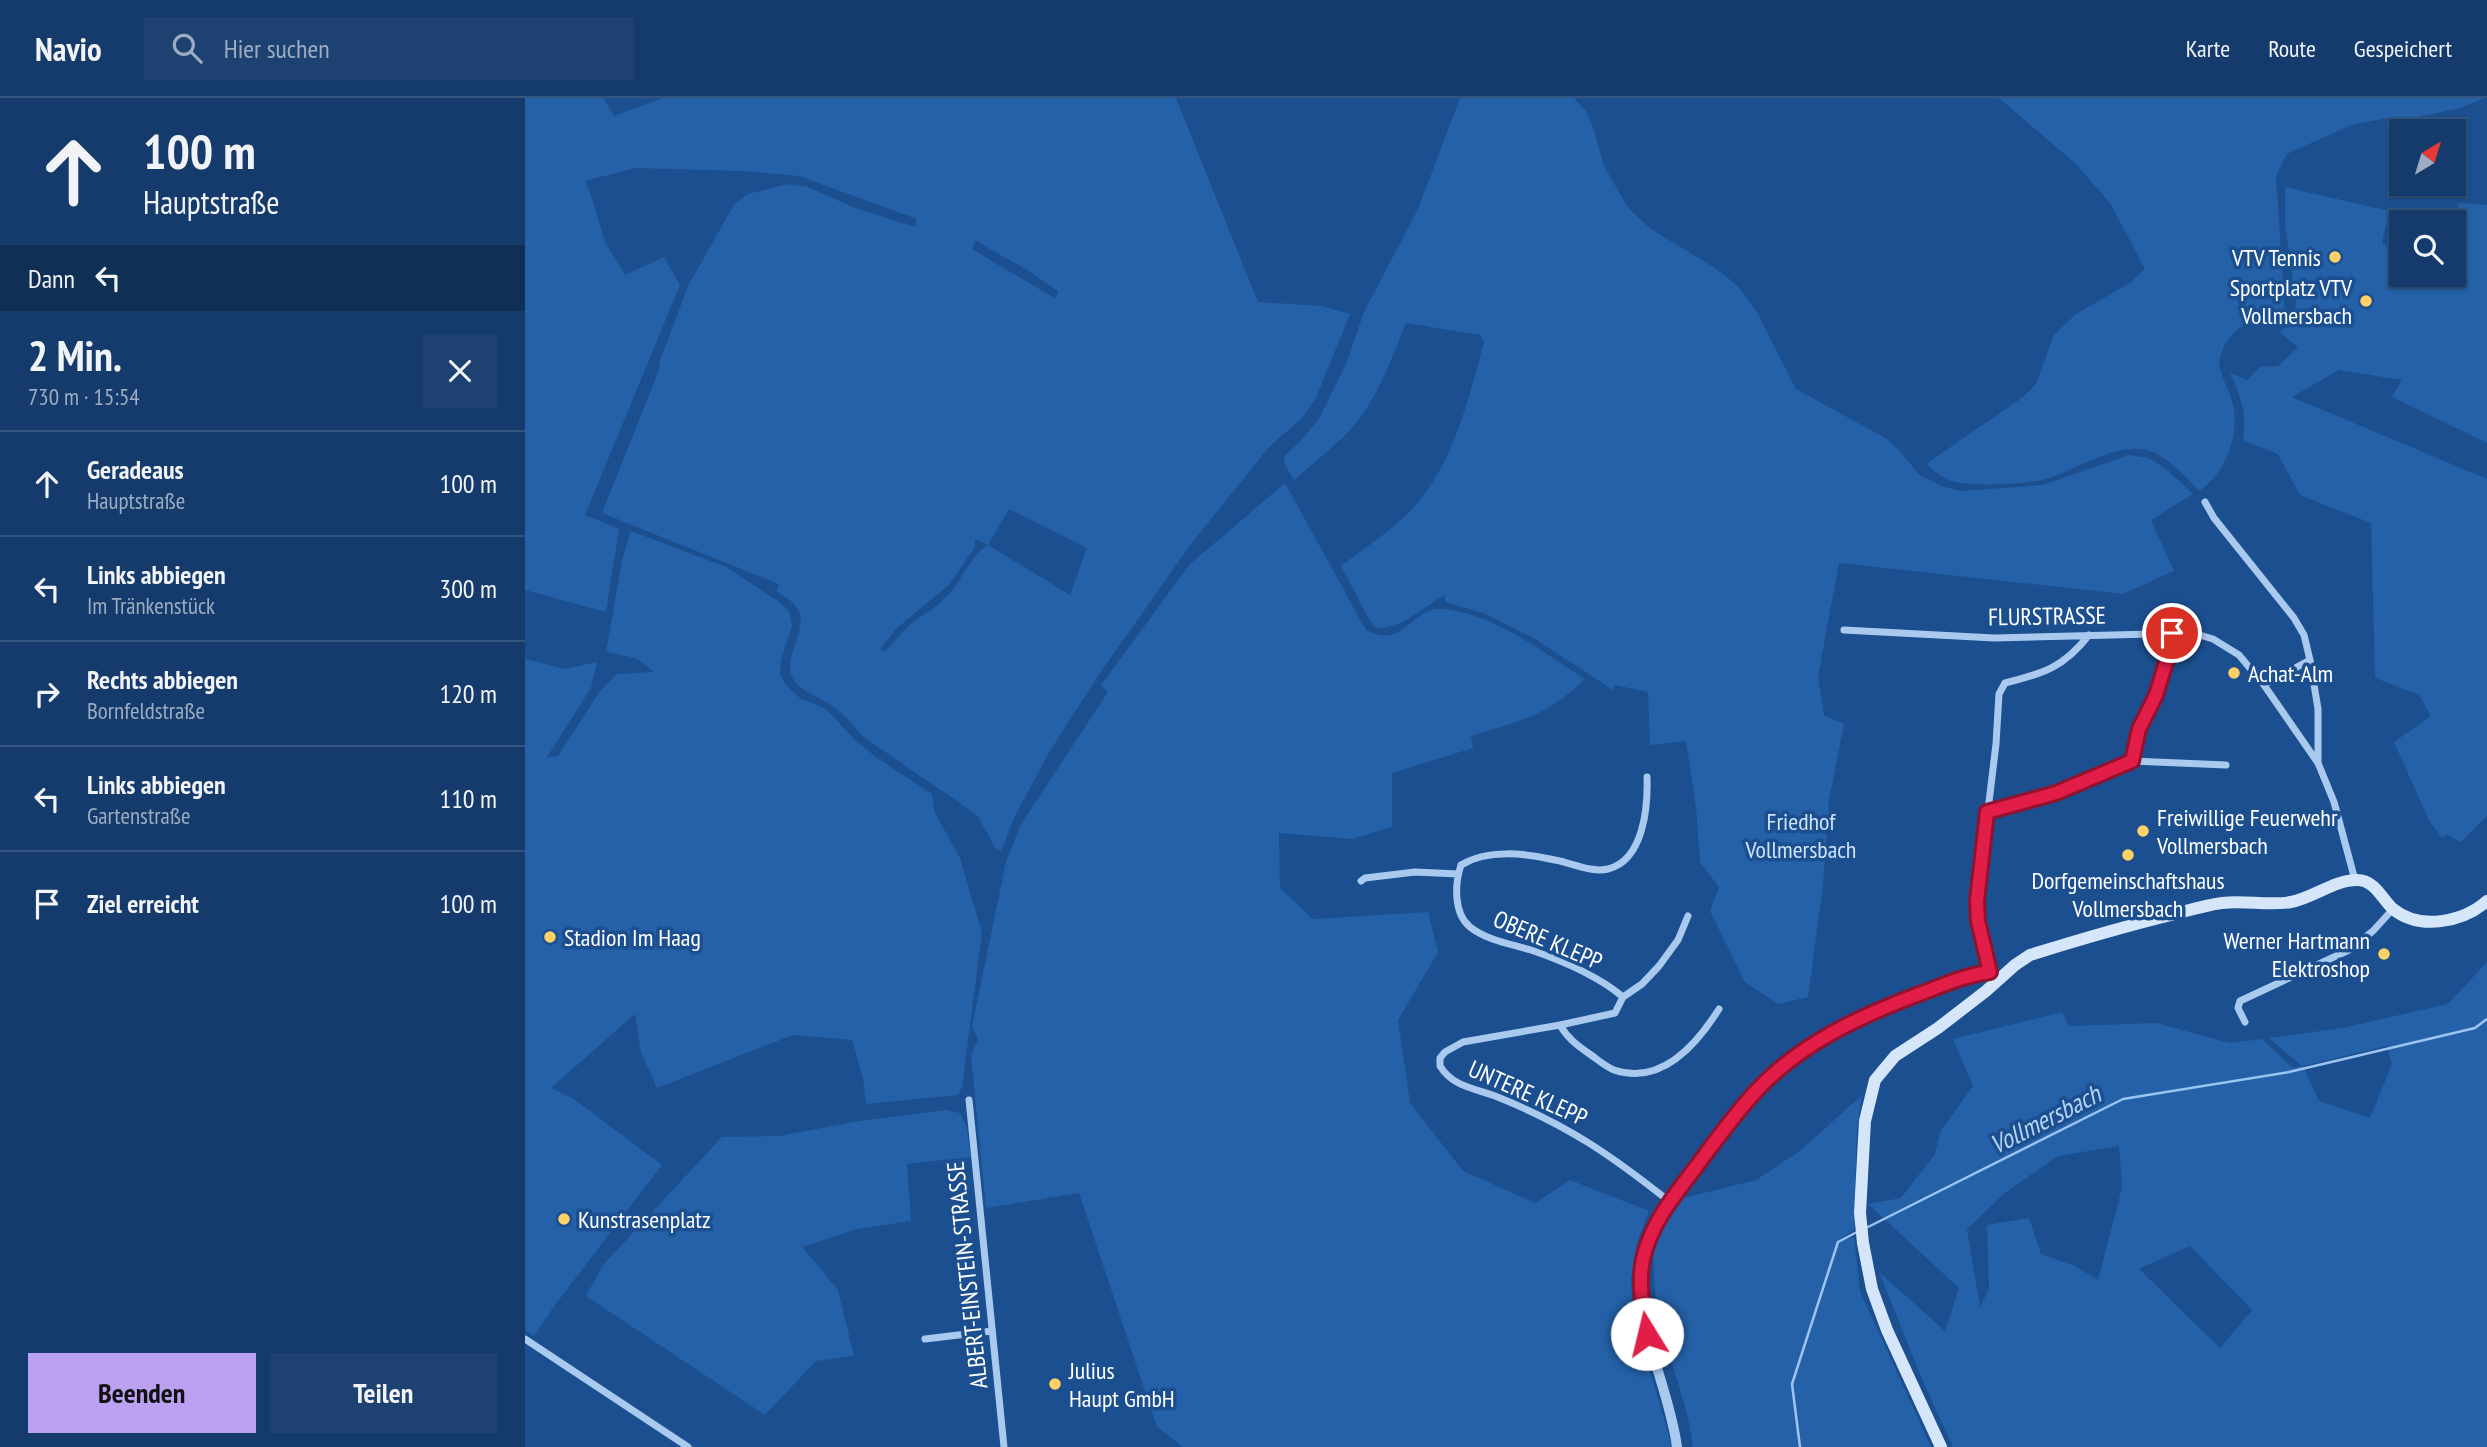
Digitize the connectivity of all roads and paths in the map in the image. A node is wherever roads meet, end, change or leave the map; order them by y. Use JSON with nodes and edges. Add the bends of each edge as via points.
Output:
{"nodes":[{"id":1,"x":2205,"y":502,"type":"dead end"},
{"id":2,"x":1844,"y":630,"type":"dead end"},
{"id":3,"x":2172,"y":633,"type":"junction"},
{"id":4,"x":2089,"y":635,"type":"junction"},
{"id":5,"x":2310,"y":660,"type":"junction"},
{"id":6,"x":2264,"y":685,"type":"junction"},
{"id":7,"x":2132,"y":761,"type":"junction"},
{"id":8,"x":2318,"y":763,"type":"junction"},
{"id":9,"x":2227,"y":765,"type":"dead end"},
{"id":10,"x":1647,"y":777,"type":"dead end"},
{"id":11,"x":1987,"y":812,"type":"junction"},
{"id":12,"x":1458,"y":874,"type":"junction"},
{"id":13,"x":2355,"y":880,"type":"junction"},
{"id":14,"x":1361,"y":881,"type":"dead end"},
{"id":15,"x":2487,"y":901,"type":"edge"},
{"id":16,"x":2393,"y":909,"type":"junction"},
{"id":17,"x":1688,"y":916,"type":"dead end"},
{"id":18,"x":1994,"y":976,"type":"junction"},
{"id":19,"x":1623,"y":997,"type":"junction"},
{"id":20,"x":1719,"y":1009,"type":"dead end"},
{"id":21,"x":2245,"y":1022,"type":"dead end"},
{"id":22,"x":1560,"y":1025,"type":"junction"},
{"id":23,"x":969,"y":1100,"type":"dead end"},
{"id":24,"x":1670,"y":1202,"type":"junction"},
{"id":25,"x":992,"y":1331,"type":"junction"},
{"id":26,"x":525,"y":1339,"type":"edge"},
{"id":27,"x":925,"y":1339,"type":"dead end"},
{"id":28,"x":688,"y":1447,"type":"edge"},
{"id":29,"x":1004,"y":1447,"type":"edge"},
{"id":30,"x":1677,"y":1447,"type":"edge"},
{"id":31,"x":1941,"y":1447,"type":"edge"}],
"edges":[{"from":1,"to":5,"type":"street","via":[[2294,618]]},
{"from":2,"to":4,"type":"street","name":"FLURSTRASSE","via":[[1994,638]]},
{"from":3,"to":4,"type":"street","name":"FLURSTRASSE"},
{"from":3,"to":6,"type":"street","name":"FLURSTRASSE","via":[[2213,639],[2239,655]]},
{"from":3,"to":7,"type":"street"},
{"from":4,"to":11,"type":"street","via":[[2052,670],[2005,683],[1999,694]]},
{"from":5,"to":6,"type":"street"},
{"from":5,"to":8,"type":"street","via":[[2318,709]]},
{"from":6,"to":8,"type":"street","name":"FLURSTRASSE"},
{"from":7,"to":9,"type":"street"},
{"from":7,"to":11,"type":"street","via":[[2056,793]]},
{"from":8,"to":13,"type":"street"},
{"from":10,"to":12,"type":"street","via":[[1641,834],[1615,866],[1594,869],[1523,855],[1486,855],[1461,865]]},
{"from":11,"to":18,"type":"street","via":[[1977,901]]},
{"from":12,"to":14,"type":"street","via":[[1415,872]]},
{"from":12,"to":19,"type":"street","name":"OBERE KLEPP","via":[[1458,908],[1468,926],[1585,972]]},
{"from":13,"to":16,"type":"main road","via":[[2371,885]]},
{"from":13,"to":18,"type":"main road","via":[[2303,900],[2276,905],[2221,903],[2084,939],[2030,955]]},
{"from":15,"to":16,"type":"main road","via":[[2464,917],[2444,921],[2410,918]]},
{"from":16,"to":21,"type":"street","via":[[2349,950],[2240,1001],[2238,1008]]},
{"from":17,"to":19,"type":"street","via":[[1659,966]]},
{"from":18,"to":24,"type":"street","via":[[1978,973],[1872,1012],[1790,1060],[1734,1117]]},
{"from":18,"to":31,"type":"main road","via":[[1938,1028],[1895,1056],[1875,1080],[1865,1121],[1860,1213],[1872,1289]]},
{"from":19,"to":22,"type":"street","name":"UNTERE KLEPP","via":[[1615,1013]]},
{"from":20,"to":22,"type":"street","via":[[1680,1058],[1654,1071],[1612,1069],[1567,1038]]},
{"from":22,"to":24,"type":"street","name":"UNTERE KLEPP","via":[[1463,1042],[1445,1052],[1440,1066],[1452,1081],[1570,1129]]},
{"from":23,"to":25,"type":"street","name":"ALBERT-EINSTEIN-STRASSE"},
{"from":24,"to":30,"type":"street","via":[[1647,1245],[1641,1279],[1647,1334]]},
{"from":25,"to":27,"type":"street"},
{"from":25,"to":29,"type":"street","name":"ALBERT-EINSTEIN-STRASSE"},
{"from":26,"to":28,"type":"street"}]}
